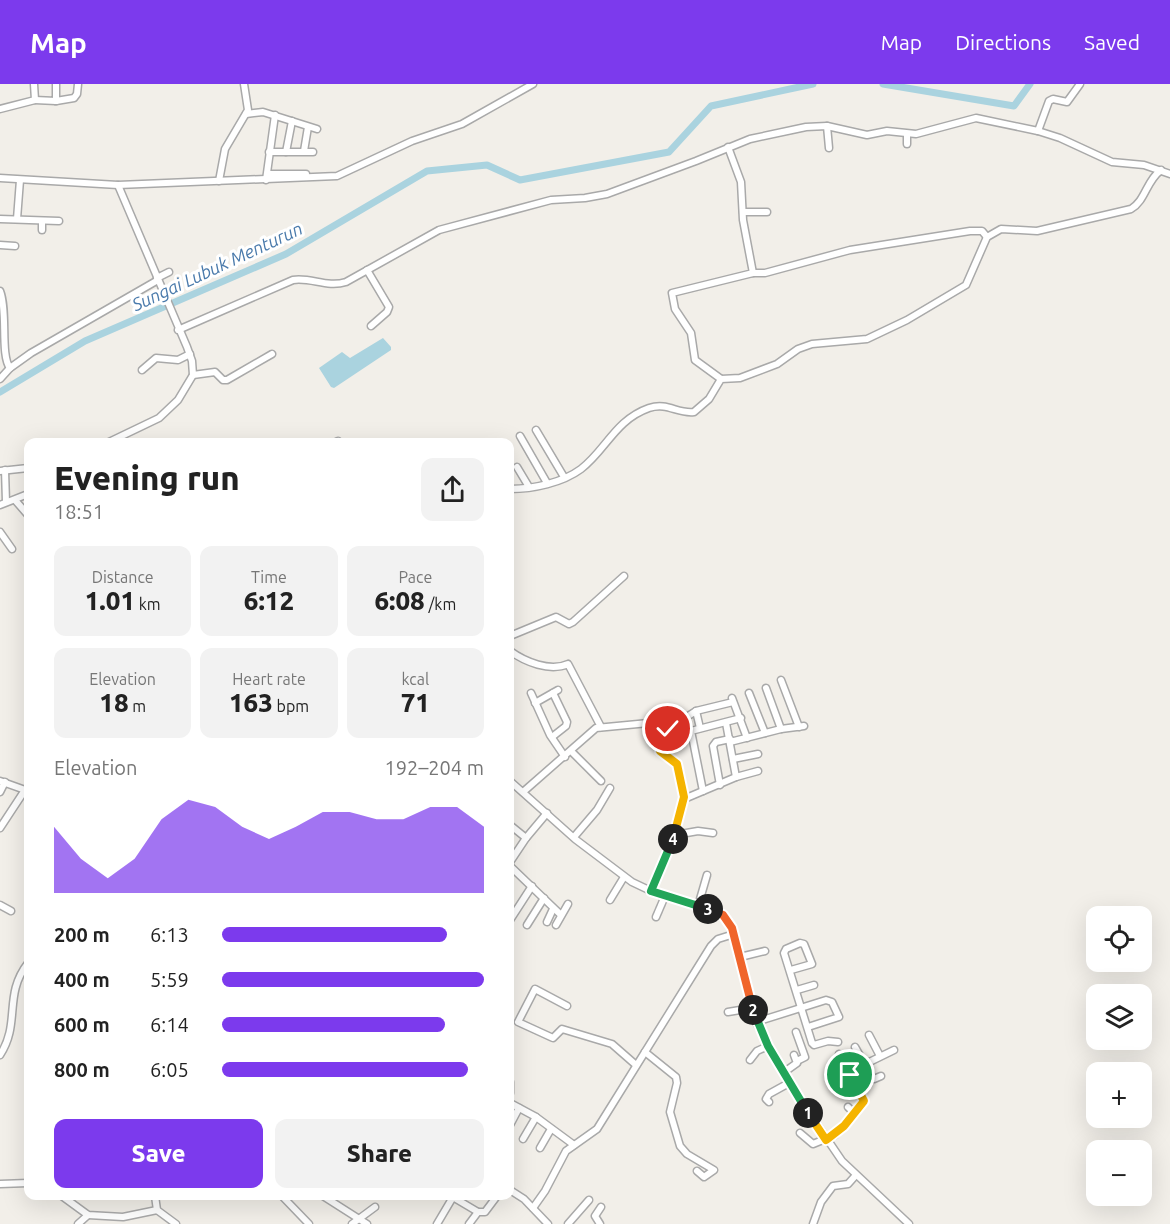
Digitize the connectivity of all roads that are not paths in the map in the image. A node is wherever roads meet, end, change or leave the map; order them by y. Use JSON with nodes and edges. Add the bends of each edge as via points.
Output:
{"nodes":[{"id":1,"x":34,"y":84,"type":"edge"},
{"id":2,"x":56,"y":84,"type":"edge"},
{"id":3,"x":78,"y":84,"type":"edge"},
{"id":4,"x":244,"y":84,"type":"edge"},
{"id":5,"x":533,"y":84,"type":"edge"},
{"id":6,"x":1080,"y":84,"type":"edge"},
{"id":7,"x":35,"y":100,"type":"junction"},
{"id":8,"x":56,"y":101,"type":"junction"},
{"id":9,"x":0,"y":109,"type":"edge"},
{"id":10,"x":246,"y":114,"type":"junction"},
{"id":11,"x":275,"y":115,"type":"junction"},
{"id":12,"x":292,"y":121,"type":"junction"},
{"id":13,"x":827,"y":126,"type":"junction"},
{"id":14,"x":308,"y":127,"type":"junction"},
{"id":15,"x":316,"y":129,"type":"dead end"},
{"id":16,"x":1039,"y":129,"type":"junction"},
{"id":17,"x":907,"y":134,"type":"junction"},
{"id":18,"x":907,"y":144,"type":"dead end"},
{"id":19,"x":729,"y":147,"type":"junction"},
{"id":20,"x":829,"y":148,"type":"dead end"},
{"id":21,"x":269,"y":152,"type":"junction"},
{"id":22,"x":286,"y":152,"type":"junction"},
{"id":23,"x":304,"y":152,"type":"junction"},
{"id":24,"x":313,"y":152,"type":"dead end"},
{"id":25,"x":1161,"y":170,"type":"junction"},
{"id":26,"x":315,"y":174,"type":"dead end"},
{"id":27,"x":1170,"y":174,"type":"edge"},
{"id":28,"x":267,"y":177,"type":"junction"},
{"id":29,"x":0,"y":178,"type":"edge"},
{"id":30,"x":20,"y":180,"type":"junction"},
{"id":31,"x":219,"y":181,"type":"junction"},
{"id":32,"x":118,"y":185,"type":"junction"},
{"id":33,"x":742,"y":212,"type":"junction"},
{"id":34,"x":767,"y":212,"type":"dead end"},
{"id":35,"x":0,"y":219,"type":"edge"},
{"id":36,"x":17,"y":219,"type":"junction"},
{"id":37,"x":42,"y":221,"type":"junction"},
{"id":38,"x":59,"y":221,"type":"dead end"},
{"id":39,"x":42,"y":230,"type":"dead end"},
{"id":40,"x":987,"y":237,"type":"junction"},
{"id":41,"x":0,"y":245,"type":"edge"},
{"id":42,"x":15,"y":246,"type":"dead end"},
{"id":43,"x":367,"y":270,"type":"junction"},
{"id":44,"x":169,"y":272,"type":"dead end"},
{"id":45,"x":753,"y":273,"type":"junction"},
{"id":46,"x":158,"y":279,"type":"junction"},
{"id":47,"x":0,"y":291,"type":"edge"},
{"id":48,"x":371,"y":326,"type":"dead end"},
{"id":49,"x":178,"y":328,"type":"junction"},
{"id":50,"x":2,"y":341,"type":"edge"},
{"id":51,"x":190,"y":354,"type":"junction"},
{"id":52,"x":272,"y":354,"type":"dead end"},
{"id":53,"x":10,"y":368,"type":"junction"},
{"id":54,"x":142,"y":370,"type":"dead end"},
{"id":55,"x":193,"y":375,"type":"junction"},
{"id":56,"x":0,"y":379,"type":"edge"},
{"id":57,"x":721,"y":379,"type":"junction"},
{"id":58,"x":536,"y":430,"type":"dead end"},
{"id":59,"x":520,"y":436,"type":"dead end"},
{"id":60,"x":117,"y":438,"type":"edge"},
{"id":61,"x":518,"y":467,"type":"dead end"},
{"id":62,"x":24,"y":468,"type":"edge"},
{"id":63,"x":2,"y":471,"type":"edge"},
{"id":64,"x":564,"y":477,"type":"junction"},
{"id":65,"x":547,"y":483,"type":"junction"},
{"id":66,"x":529,"y":487,"type":"junction"},
{"id":67,"x":514,"y":489,"type":"edge"},
{"id":68,"x":24,"y":498,"type":"edge"},
{"id":69,"x":15,"y":500,"type":"junction"},
{"id":70,"x":3,"y":504,"type":"edge"},
{"id":71,"x":24,"y":510,"type":"edge"},
{"id":72,"x":0,"y":532,"type":"edge"},
{"id":73,"x":12,"y":549,"type":"dead end"},
{"id":74,"x":624,"y":576,"type":"dead end"},
{"id":75,"x":514,"y":634,"type":"edge"},
{"id":76,"x":514,"y":654,"type":"edge"},
{"id":77,"x":781,"y":680,"type":"dead end"},
{"id":78,"x":765,"y":688,"type":"dead end"},
{"id":79,"x":531,"y":693,"type":"dead end"},
{"id":80,"x":749,"y":693,"type":"dead end"},
{"id":81,"x":535,"y":703,"type":"junction"},
{"id":82,"x":696,"y":711,"type":"junction"},
{"id":83,"x":741,"y":718,"type":"junction"},
{"id":84,"x":659,"y":722,"type":"dead end"},
{"id":85,"x":726,"y":723,"type":"junction"},
{"id":86,"x":601,"y":727,"type":"junction"},
{"id":87,"x":700,"y":728,"type":"junction"},
{"id":88,"x":781,"y":729,"type":"junction"},
{"id":89,"x":765,"y":733,"type":"junction"},
{"id":90,"x":552,"y":737,"type":"junction"},
{"id":91,"x":747,"y":738,"type":"junction"},
{"id":92,"x":730,"y":741,"type":"junction"},
{"id":93,"x":571,"y":751,"type":"junction"},
{"id":94,"x":758,"y":754,"type":"dead end"},
{"id":95,"x":565,"y":757,"type":"junction"},
{"id":96,"x":734,"y":759,"type":"junction"},
{"id":97,"x":759,"y":771,"type":"dead end"},
{"id":98,"x":736,"y":777,"type":"junction"},
{"id":99,"x":602,"y":781,"type":"dead end"},
{"id":100,"x":2,"y":782,"type":"edge"},
{"id":101,"x":514,"y":784,"type":"edge"},
{"id":102,"x":720,"y":785,"type":"junction"},
{"id":103,"x":610,"y":788,"type":"dead end"},
{"id":104,"x":24,"y":790,"type":"edge"},
{"id":105,"x":703,"y":791,"type":"junction"},
{"id":106,"x":0,"y":792,"type":"edge"},
{"id":107,"x":523,"y":792,"type":"junction"},
{"id":108,"x":24,"y":795,"type":"edge"},
{"id":109,"x":684,"y":799,"type":"junction"},
{"id":110,"x":547,"y":813,"type":"junction"},
{"id":111,"x":0,"y":828,"type":"edge"},
{"id":112,"x":514,"y":828,"type":"edge"},
{"id":113,"x":713,"y":833,"type":"dead end"},
{"id":114,"x":675,"y":835,"type":"junction"},
{"id":115,"x":574,"y":837,"type":"junction"},
{"id":116,"x":526,"y":838,"type":"junction"},
{"id":117,"x":514,"y":858,"type":"edge"},
{"id":118,"x":514,"y":868,"type":"edge"},
{"id":119,"x":707,"y":875,"type":"dead end"},
{"id":120,"x":624,"y":877,"type":"junction"},
{"id":121,"x":532,"y":886,"type":"junction"},
{"id":122,"x":651,"y":891,"type":"junction"},
{"id":123,"x":666,"y":896,"type":"junction"},
{"id":124,"x":544,"y":898,"type":"junction"},
{"id":125,"x":610,"y":900,"type":"dead end"},
{"id":126,"x":568,"y":904,"type":"dead end"},
{"id":127,"x":0,"y":905,"type":"edge"},
{"id":128,"x":698,"y":906,"type":"junction"},
{"id":129,"x":554,"y":909,"type":"junction"},
{"id":130,"x":11,"y":911,"type":"dead end"},
{"id":131,"x":514,"y":914,"type":"edge"},
{"id":132,"x":561,"y":915,"type":"junction"},
{"id":133,"x":656,"y":917,"type":"dead end"},
{"id":134,"x":547,"y":922,"type":"dead end"},
{"id":135,"x":527,"y":925,"type":"dead end"},
{"id":136,"x":556,"y":925,"type":"dead end"},
{"id":137,"x":734,"y":934,"type":"junction"},
{"id":138,"x":765,"y":951,"type":"dead end"},
{"id":139,"x":740,"y":957,"type":"junction"},
{"id":140,"x":24,"y":970,"type":"edge"},
{"id":141,"x":791,"y":970,"type":"junction"},
{"id":142,"x":814,"y":985,"type":"dead end"},
{"id":143,"x":797,"y":990,"type":"junction"},
{"id":144,"x":567,"y":1006,"type":"dead end"},
{"id":145,"x":752,"y":1008,"type":"junction"},
{"id":146,"x":803,"y":1008,"type":"junction"},
{"id":147,"x":728,"y":1012,"type":"dead end"},
{"id":148,"x":756,"y":1022,"type":"junction"},
{"id":149,"x":808,"y":1027,"type":"junction"},
{"id":150,"x":796,"y":1032,"type":"dead end"},
{"id":151,"x":869,"y":1035,"type":"dead end"},
{"id":152,"x":838,"y":1042,"type":"dead end"},
{"id":153,"x":768,"y":1046,"type":"junction"},
{"id":154,"x":855,"y":1047,"type":"dead end"},
{"id":155,"x":894,"y":1050,"type":"dead end"},
{"id":156,"x":645,"y":1052,"type":"junction"},
{"id":157,"x":839,"y":1054,"type":"dead end"},
{"id":158,"x":0,"y":1055,"type":"edge"},
{"id":159,"x":880,"y":1056,"type":"junction"},
{"id":160,"x":750,"y":1060,"type":"dead end"},
{"id":161,"x":864,"y":1064,"type":"junction"},
{"id":162,"x":636,"y":1065,"type":"junction"},
{"id":163,"x":850,"y":1072,"type":"junction"},
{"id":164,"x":783,"y":1073,"type":"junction"},
{"id":165,"x":881,"y":1077,"type":"dead end"},
{"id":166,"x":789,"y":1083,"type":"junction"},
{"id":167,"x":770,"y":1102,"type":"dead end"},
{"id":168,"x":514,"y":1105,"type":"edge"},
{"id":169,"x":848,"y":1107,"type":"dead end"},
{"id":170,"x":519,"y":1108,"type":"junction"},
{"id":171,"x":855,"y":1114,"type":"junction"},
{"id":172,"x":514,"y":1117,"type":"edge"},
{"id":173,"x":536,"y":1117,"type":"junction"},
{"id":174,"x":551,"y":1129,"type":"junction"},
{"id":175,"x":800,"y":1133,"type":"dead end"},
{"id":176,"x":523,"y":1139,"type":"dead end"},
{"id":177,"x":826,"y":1140,"type":"junction"},
{"id":178,"x":574,"y":1145,"type":"junction"},
{"id":179,"x":540,"y":1148,"type":"dead end"},
{"id":180,"x":697,"y":1171,"type":"dead end"},
{"id":181,"x":856,"y":1175,"type":"junction"},
{"id":182,"x":24,"y":1183,"type":"edge"},
{"id":183,"x":0,"y":1184,"type":"edge"},
{"id":184,"x":514,"y":1193,"type":"edge"},
{"id":185,"x":67,"y":1200,"type":"edge"},
{"id":186,"x":156,"y":1200,"type":"edge"},
{"id":187,"x":286,"y":1200,"type":"edge"},
{"id":188,"x":330,"y":1200,"type":"edge"},
{"id":189,"x":450,"y":1200,"type":"edge"},
{"id":190,"x":458,"y":1200,"type":"edge"},
{"id":191,"x":494,"y":1200,"type":"edge"},
{"id":192,"x":588,"y":1200,"type":"dead end"},
{"id":193,"x":375,"y":1207,"type":"dead end"},
{"id":194,"x":601,"y":1207,"type":"dead end"},
{"id":195,"x":533,"y":1208,"type":"junction"},
{"id":196,"x":157,"y":1210,"type":"junction"},
{"id":197,"x":478,"y":1212,"type":"junction"},
{"id":198,"x":88,"y":1215,"type":"junction"},
{"id":199,"x":360,"y":1218,"type":"junction"},
{"id":200,"x":78,"y":1224,"type":"edge"},
{"id":201,"x":176,"y":1224,"type":"edge"},
{"id":202,"x":309,"y":1224,"type":"edge"},
{"id":203,"x":352,"y":1224,"type":"edge"},
{"id":204,"x":367,"y":1224,"type":"edge"},
{"id":205,"x":437,"y":1224,"type":"edge"},
{"id":206,"x":469,"y":1224,"type":"edge"},
{"id":207,"x":548,"y":1224,"type":"edge"},
{"id":208,"x":568,"y":1224,"type":"edge"},
{"id":209,"x":600,"y":1224,"type":"edge"},
{"id":210,"x":813,"y":1224,"type":"edge"},
{"id":211,"x":909,"y":1224,"type":"edge"}],
"edges":[{"from":1,"to":7,"type":"street"},
{"from":2,"to":8,"type":"street"},
{"from":3,"to":8,"type":"street","via":[[74,98]]},
{"from":4,"to":10,"type":"street"},
{"from":5,"to":28,"type":"street","via":[[462,124],[411,141],[344,174]]},
{"from":6,"to":16,"type":"street","via":[[1067,102],[1049,101]]},
{"from":7,"to":8,"type":"street"},
{"from":7,"to":9,"type":"street"},
{"from":10,"to":11,"type":"street"},
{"from":10,"to":31,"type":"street","via":[[225,149]]},
{"from":11,"to":12,"type":"street"},
{"from":11,"to":21,"type":"street"},
{"from":12,"to":14,"type":"street"},
{"from":12,"to":22,"type":"street"},
{"from":13,"to":17,"type":"street","via":[[867,135],[887,131]]},
{"from":13,"to":19,"type":"street","via":[[761,136]]},
{"from":13,"to":20,"type":"street"},
{"from":14,"to":15,"type":"street"},
{"from":14,"to":23,"type":"street"},
{"from":16,"to":17,"type":"street","via":[[976,118]]},
{"from":16,"to":25,"type":"street","via":[[1112,162]]},
{"from":17,"to":18,"type":"street"},
{"from":19,"to":33,"type":"street","via":[[741,182]]},
{"from":19,"to":43,"type":"street","via":[[607,194],[551,200],[439,230]]},
{"from":21,"to":22,"type":"street"},
{"from":21,"to":28,"type":"street"},
{"from":22,"to":23,"type":"street"},
{"from":23,"to":24,"type":"street"},
{"from":25,"to":27,"type":"street"},
{"from":25,"to":40,"type":"street","via":[[1149,180],[1140,202],[1131,209],[1037,231],[1001,229]]},
{"from":26,"to":28,"type":"street"},
{"from":28,"to":31,"type":"street"},
{"from":29,"to":30,"type":"street"},
{"from":30,"to":32,"type":"street"},
{"from":30,"to":36,"type":"street"},
{"from":31,"to":32,"type":"street"},
{"from":32,"to":46,"type":"street"},
{"from":33,"to":34,"type":"street"},
{"from":33,"to":45,"type":"street"},
{"from":35,"to":36,"type":"street"},
{"from":36,"to":37,"type":"street"},
{"from":37,"to":38,"type":"street"},
{"from":37,"to":39,"type":"street"},
{"from":40,"to":45,"type":"street","via":[[982,231],[970,231],[868,247]]},
{"from":40,"to":57,"type":"street","via":[[963,288],[907,320],[867,339],[812,344],[777,364],[740,378]]},
{"from":41,"to":42,"type":"street"},
{"from":43,"to":48,"type":"street","via":[[389,307]]},
{"from":43,"to":49,"type":"street","via":[[332,285],[293,280]]},
{"from":44,"to":46,"type":"street"},
{"from":45,"to":57,"type":"street","via":[[672,293],[675,309],[691,333],[695,360]]},
{"from":46,"to":49,"type":"street"},
{"from":46,"to":53,"type":"street"},
{"from":47,"to":50,"type":"street"},
{"from":49,"to":51,"type":"street"},
{"from":50,"to":53,"type":"street"},
{"from":51,"to":54,"type":"street","via":[[178,360],[156,358]]},
{"from":51,"to":55,"type":"street"},
{"from":52,"to":55,"type":"street","via":[[227,380],[215,372]]},
{"from":53,"to":56,"type":"street"},
{"from":55,"to":60,"type":"street","via":[[165,414]]},
{"from":57,"to":64,"type":"street","via":[[694,412],[656,406],[636,414],[580,470]]},
{"from":58,"to":64,"type":"street"},
{"from":59,"to":65,"type":"street"},
{"from":61,"to":66,"type":"street"},
{"from":62,"to":63,"type":"street"},
{"from":63,"to":70,"type":"street"},
{"from":64,"to":65,"type":"street"},
{"from":65,"to":66,"type":"street"},
{"from":66,"to":67,"type":"street"},
{"from":68,"to":69,"type":"street"},
{"from":69,"to":70,"type":"street"},
{"from":69,"to":71,"type":"street"},
{"from":72,"to":73,"type":"street"},
{"from":74,"to":75,"type":"street","via":[[573,622],[569,624],[556,617]]},
{"from":76,"to":86,"type":"street","via":[[554,668],[571,666]]},
{"from":77,"to":88,"type":"street","via":[[801,726]]},
{"from":78,"to":88,"type":"street"},
{"from":79,"to":81,"type":"street"},
{"from":80,"to":89,"type":"street"},
{"from":81,"to":90,"type":"street"},
{"from":81,"to":90,"type":"street","via":[[556,691],[567,722]]},
{"from":82,"to":83,"type":"street","via":[[732,700]]},
{"from":82,"to":87,"type":"street"},
{"from":82,"to":109,"type":"street","via":[[668,729],[660,749],[677,764]]},
{"from":83,"to":85,"type":"street"},
{"from":83,"to":91,"type":"street"},
{"from":84,"to":86,"type":"street"},
{"from":85,"to":87,"type":"street"},
{"from":85,"to":92,"type":"street"},
{"from":86,"to":93,"type":"street"},
{"from":87,"to":105,"type":"street","via":[[690,733]]},
{"from":88,"to":89,"type":"street"},
{"from":89,"to":91,"type":"street"},
{"from":90,"to":95,"type":"street"},
{"from":91,"to":92,"type":"street"},
{"from":92,"to":96,"type":"street"},
{"from":92,"to":102,"type":"street","via":[[713,746]]},
{"from":93,"to":95,"type":"street"},
{"from":93,"to":99,"type":"street"},
{"from":94,"to":96,"type":"street"},
{"from":95,"to":107,"type":"street"},
{"from":96,"to":98,"type":"street"},
{"from":97,"to":98,"type":"street"},
{"from":98,"to":102,"type":"street"},
{"from":100,"to":104,"type":"street"},
{"from":100,"to":106,"type":"street"},
{"from":101,"to":107,"type":"street"},
{"from":102,"to":105,"type":"street"},
{"from":103,"to":115,"type":"street"},
{"from":105,"to":109,"type":"street"},
{"from":107,"to":110,"type":"street"},
{"from":108,"to":111,"type":"street"},
{"from":109,"to":114,"type":"street"},
{"from":110,"to":115,"type":"street"},
{"from":110,"to":116,"type":"street"},
{"from":112,"to":116,"type":"street"},
{"from":113,"to":114,"type":"street"},
{"from":114,"to":122,"type":"street"},
{"from":115,"to":120,"type":"street"},
{"from":116,"to":117,"type":"street"},
{"from":118,"to":121,"type":"street"},
{"from":119,"to":128,"type":"street"},
{"from":120,"to":122,"type":"street"},
{"from":120,"to":125,"type":"street"},
{"from":121,"to":124,"type":"street"},
{"from":121,"to":131,"type":"street"},
{"from":122,"to":123,"type":"street"},
{"from":123,"to":128,"type":"street"},
{"from":123,"to":133,"type":"street"},
{"from":124,"to":129,"type":"street"},
{"from":124,"to":135,"type":"street"},
{"from":126,"to":132,"type":"street"},
{"from":127,"to":130,"type":"street"},
{"from":128,"to":137,"type":"street","via":[[723,915]]},
{"from":129,"to":132,"type":"street"},
{"from":129,"to":134,"type":"street"},
{"from":132,"to":136,"type":"street"},
{"from":137,"to":139,"type":"street"},
{"from":137,"to":156,"type":"street","via":[[711,946]]},
{"from":138,"to":139,"type":"street"},
{"from":139,"to":145,"type":"street"},
{"from":140,"to":158,"type":"street","via":[[15,984],[10,1037]]},
{"from":141,"to":141,"type":"street","via":[[785,950],[802,943],[812,964]]},
{"from":141,"to":143,"type":"street"},
{"from":142,"to":143,"type":"street"},
{"from":143,"to":146,"type":"street"},
{"from":144,"to":162,"type":"street","via":[[535,989],[518,1022],[553,1038],[561,1029],[612,1044]]},
{"from":145,"to":147,"type":"street"},
{"from":145,"to":148,"type":"street"},
{"from":146,"to":148,"type":"street"},
{"from":146,"to":149,"type":"street"},
{"from":146,"to":149,"type":"street","via":[[829,1000],[839,1015]]},
{"from":148,"to":153,"type":"street"},
{"from":149,"to":152,"type":"street","via":[[814,1045]]},
{"from":150,"to":164,"type":"street","via":[[805,1057],[796,1058]]},
{"from":151,"to":159,"type":"street"},
{"from":153,"to":160,"type":"street"},
{"from":153,"to":164,"type":"street"},
{"from":154,"to":161,"type":"street"},
{"from":155,"to":159,"type":"street"},
{"from":156,"to":162,"type":"street"},
{"from":156,"to":180,"type":"street","via":[[676,1077],[670,1113],[680,1146],[714,1170],[704,1177]]},
{"from":157,"to":163,"type":"street"},
{"from":159,"to":161,"type":"street"},
{"from":161,"to":163,"type":"street"},
{"from":161,"to":165,"type":"street","via":[[873,1078]]},
{"from":162,"to":178,"type":"street","via":[[597,1129]]},
{"from":163,"to":171,"type":"street","via":[[865,1099]]},
{"from":164,"to":166,"type":"street"},
{"from":166,"to":167,"type":"street","via":[[769,1094],[766,1099]]},
{"from":166,"to":177,"type":"street"},
{"from":168,"to":170,"type":"street"},
{"from":169,"to":171,"type":"street"},
{"from":170,"to":172,"type":"street"},
{"from":170,"to":173,"type":"street"},
{"from":171,"to":177,"type":"street"},
{"from":173,"to":174,"type":"street"},
{"from":173,"to":176,"type":"street"},
{"from":174,"to":178,"type":"street"},
{"from":174,"to":179,"type":"street"},
{"from":175,"to":177,"type":"street","via":[[812,1144]]},
{"from":177,"to":181,"type":"street"},
{"from":178,"to":195,"type":"street","via":[[561,1159]]},
{"from":181,"to":210,"type":"street","via":[[847,1185],[833,1186],[821,1202]]},
{"from":181,"to":211,"type":"street"},
{"from":182,"to":183,"type":"street"},
{"from":184,"to":195,"type":"street"},
{"from":185,"to":198,"type":"street"},
{"from":186,"to":196,"type":"street"},
{"from":187,"to":202,"type":"street"},
{"from":188,"to":199,"type":"street"},
{"from":189,"to":205,"type":"street"},
{"from":190,"to":197,"type":"street"},
{"from":191,"to":197,"type":"street","via":[[485,1212]]},
{"from":192,"to":208,"type":"street"},
{"from":193,"to":199,"type":"street"},
{"from":194,"to":209,"type":"street","via":[[596,1216]]},
{"from":195,"to":207,"type":"street"},
{"from":196,"to":198,"type":"street","via":[[123,1217]]},
{"from":196,"to":201,"type":"street"},
{"from":197,"to":206,"type":"street"},
{"from":198,"to":200,"type":"street"},
{"from":199,"to":203,"type":"street"},
{"from":199,"to":204,"type":"street"}]}
